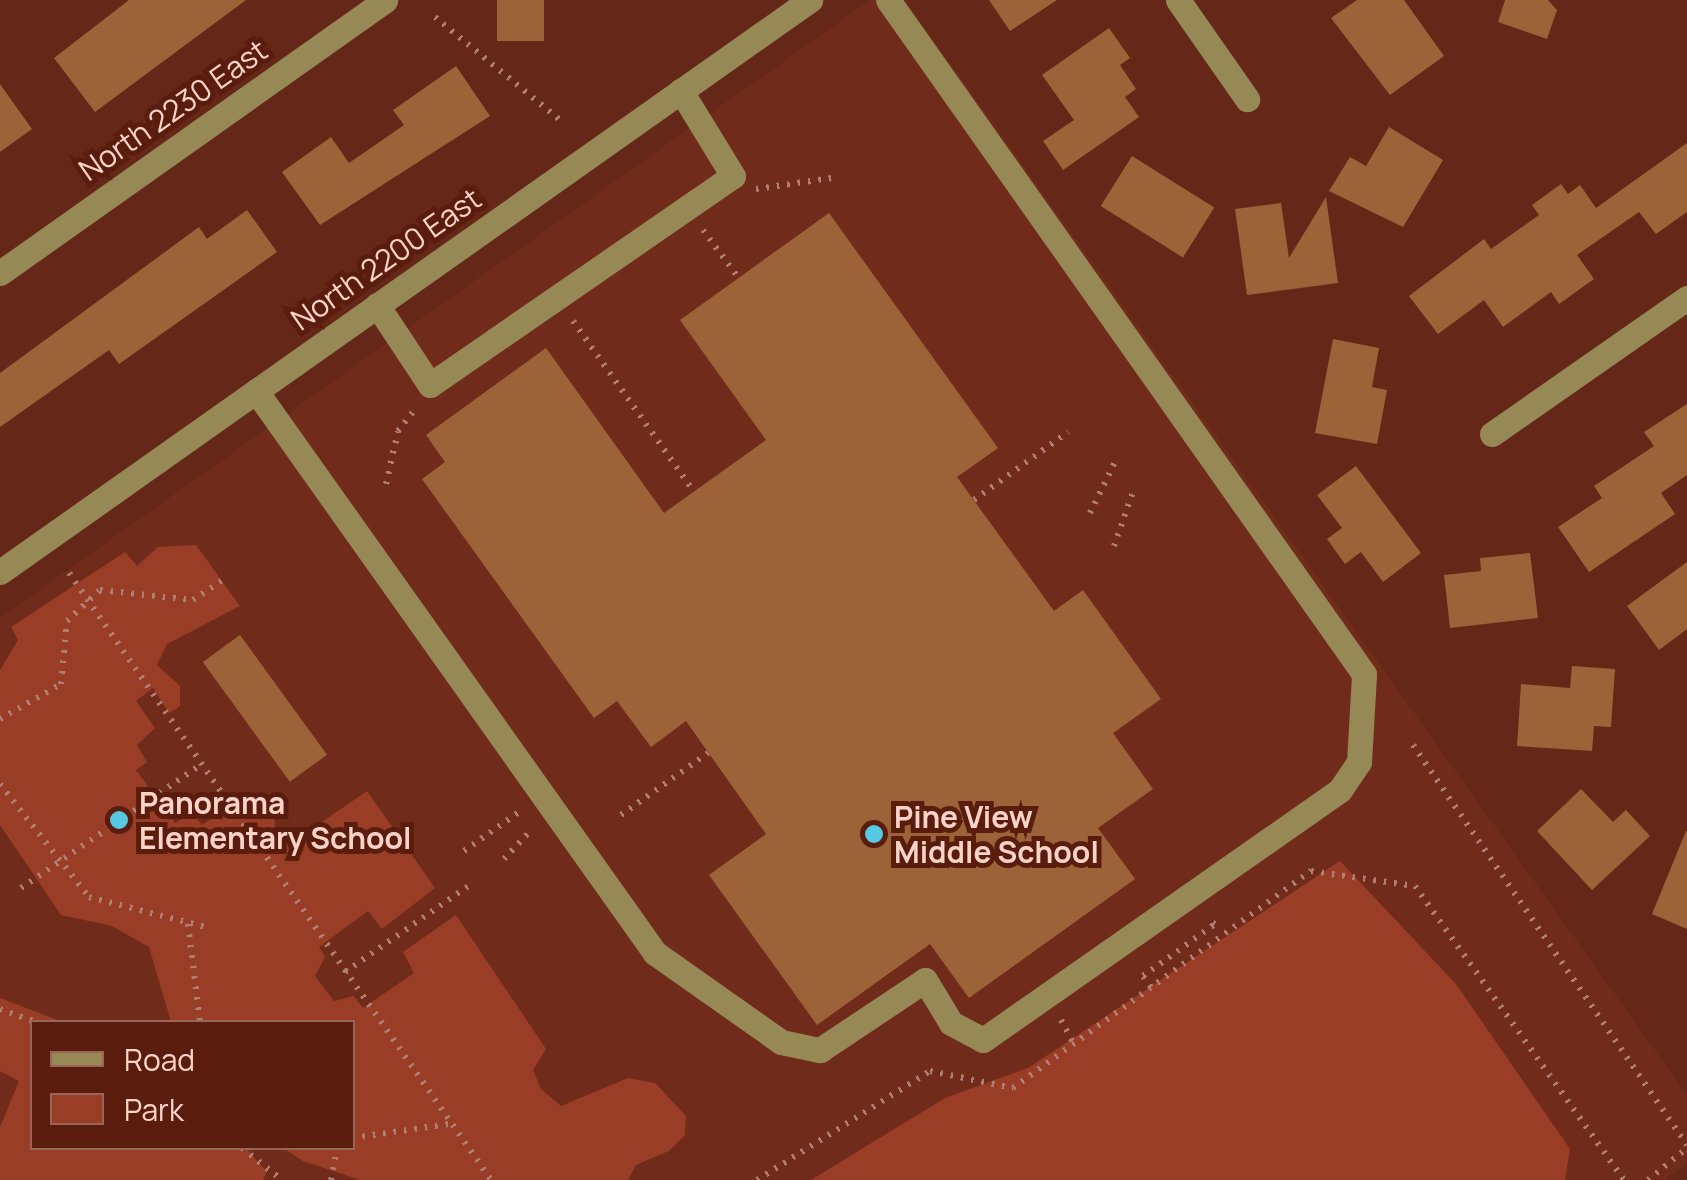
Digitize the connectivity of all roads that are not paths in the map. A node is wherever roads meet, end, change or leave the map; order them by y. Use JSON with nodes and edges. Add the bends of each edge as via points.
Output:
{"nodes":[{"id":1,"x":384,"y":0,"type":"edge"},
{"id":2,"x":810,"y":0,"type":"edge"},
{"id":3,"x":888,"y":0,"type":"edge"},
{"id":4,"x":1178,"y":0,"type":"edge"},
{"id":5,"x":680,"y":91,"type":"junction"},
{"id":6,"x":1247,"y":99,"type":"dead end"},
{"id":7,"x":0,"y":273,"type":"edge"},
{"id":8,"x":1687,"y":298,"type":"edge"},
{"id":9,"x":378,"y":305,"type":"junction"},
{"id":10,"x":256,"y":391,"type":"junction"},
{"id":11,"x":1492,"y":434,"type":"dead end"},
{"id":12,"x":0,"y":572,"type":"edge"}],
"edges":[{"from":1,"to":7,"type":"street","name":"North 2230 East"},
{"from":2,"to":5,"type":"street","name":"North 2200 East"},
{"from":3,"to":10,"type":"street","via":[[1352,647],[1366,696],[1359,762],[1340,790],[984,1040],[952,1024],[926,980],[820,1050],[780,1042],[654,953]]},
{"from":4,"to":6,"type":"street"},
{"from":5,"to":9,"type":"street","name":"North 2200 East"},
{"from":5,"to":9,"type":"street","via":[[733,176],[430,385]]},
{"from":8,"to":11,"type":"street"},
{"from":9,"to":10,"type":"street","name":"North 2200 East"},
{"from":10,"to":12,"type":"street","name":"North 2200 East"}]}
